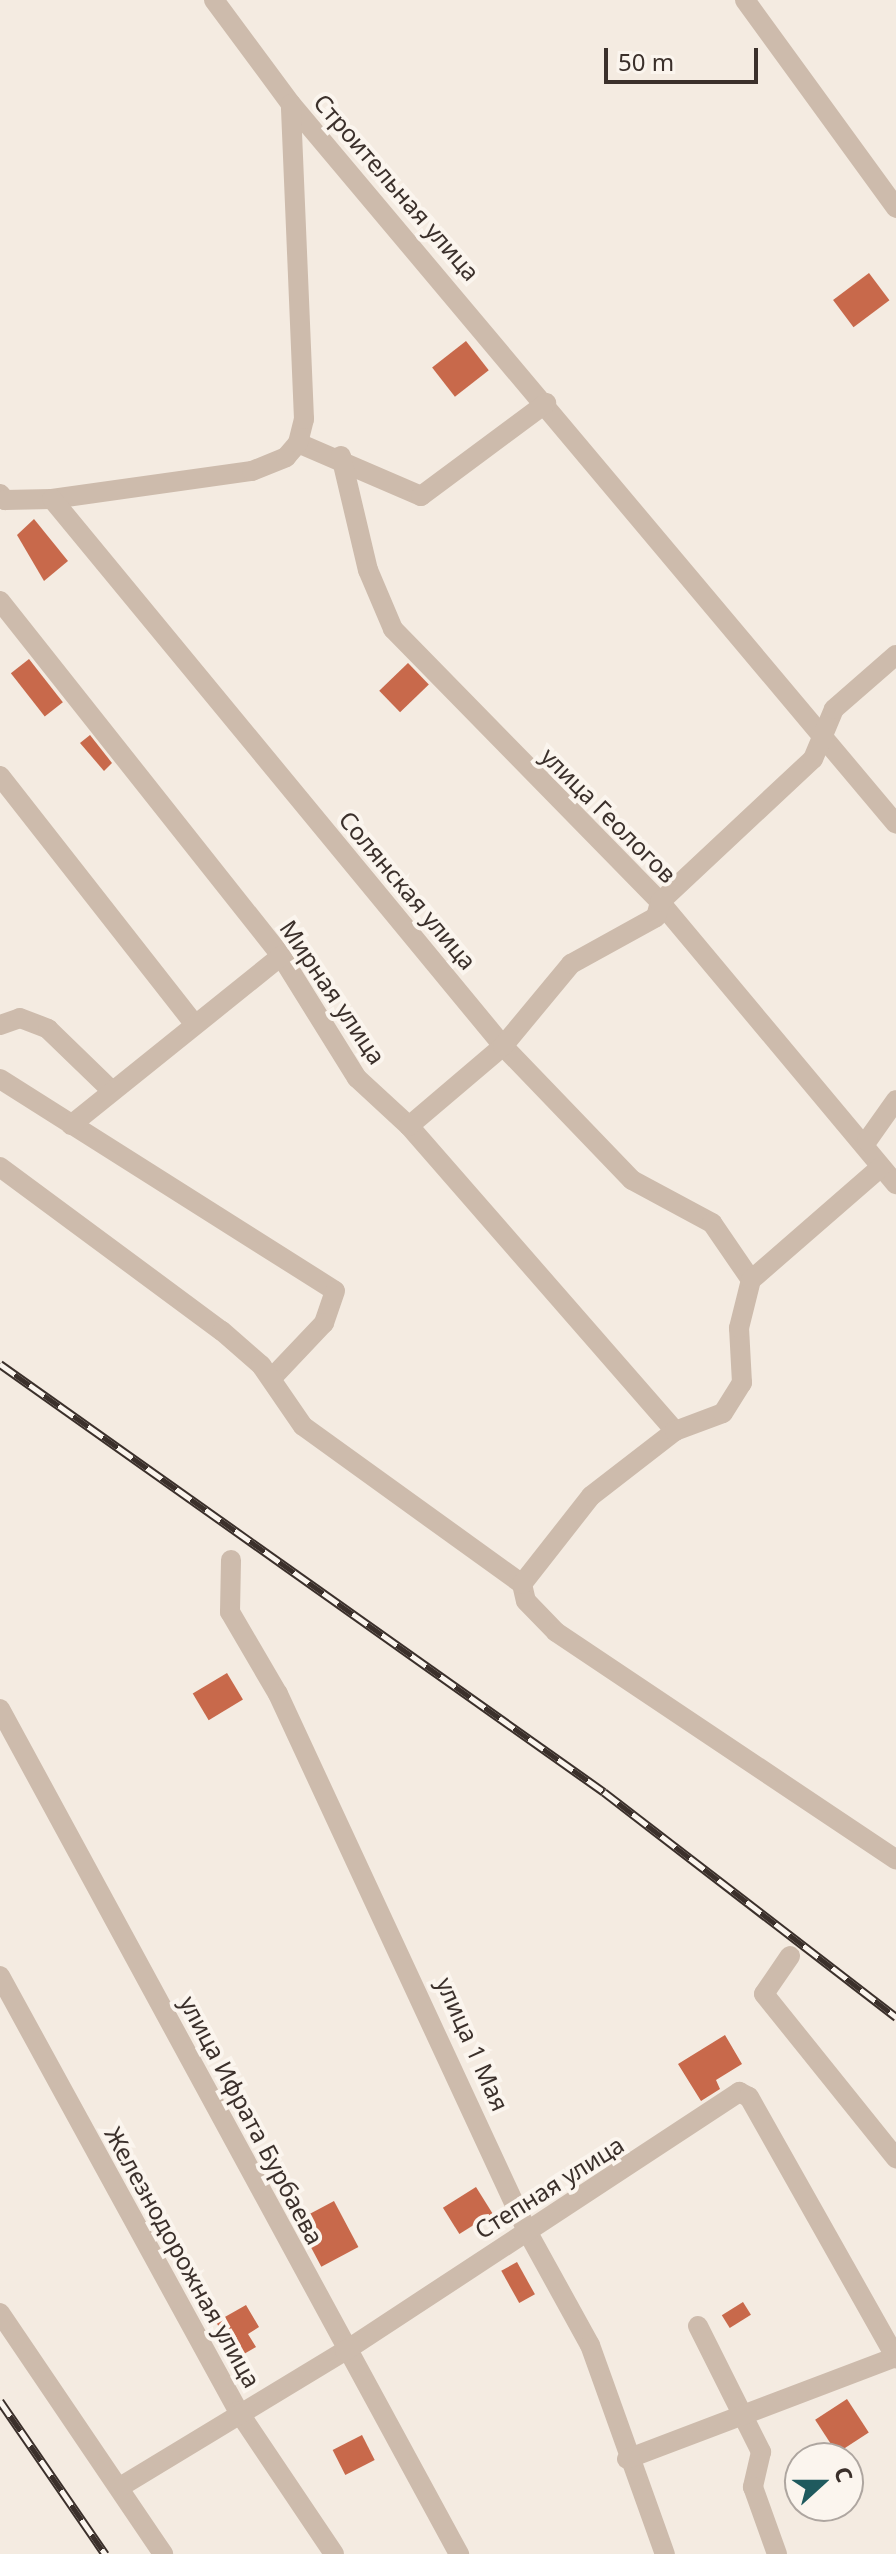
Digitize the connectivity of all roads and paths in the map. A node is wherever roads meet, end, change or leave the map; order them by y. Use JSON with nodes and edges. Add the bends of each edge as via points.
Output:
{"nodes":[{"id":1,"x":214,"y":0,"type":"edge"},
{"id":2,"x":745,"y":0,"type":"edge"},
{"id":3,"x":291,"y":104,"type":"junction"},
{"id":4,"x":896,"y":208,"type":"edge"},
{"id":5,"x":546,"y":403,"type":"junction"},
{"id":6,"x":298,"y":443,"type":"junction"},
{"id":7,"x":341,"y":456,"type":"junction"},
{"id":8,"x":2,"y":499,"type":"edge"},
{"id":9,"x":52,"y":499,"type":"junction"},
{"id":10,"x":0,"y":601,"type":"edge"},
{"id":11,"x":893,"y":663,"type":"edge"},
{"id":12,"x":820,"y":736,"type":"junction"},
{"id":13,"x":0,"y":776,"type":"edge"},
{"id":14,"x":893,"y":814,"type":"edge"},
{"id":15,"x":660,"y":902,"type":"junction"},
{"id":16,"x":281,"y":956,"type":"junction"},
{"id":17,"x":194,"y":1023,"type":"junction"},
{"id":18,"x":0,"y":1025,"type":"edge"},
{"id":19,"x":503,"y":1046,"type":"junction"},
{"id":20,"x":0,"y":1079,"type":"edge"},
{"id":21,"x":112,"y":1091,"type":"junction"},
{"id":22,"x":896,"y":1100,"type":"edge"},
{"id":23,"x":71,"y":1125,"type":"junction"},
{"id":24,"x":409,"y":1126,"type":"junction"},
{"id":25,"x":867,"y":1141,"type":"junction"},
{"id":26,"x":0,"y":1167,"type":"edge"},
{"id":27,"x":881,"y":1167,"type":"junction"},
{"id":28,"x":896,"y":1184,"type":"edge"},
{"id":29,"x":751,"y":1280,"type":"junction"},
{"id":30,"x":272,"y":1378,"type":"junction"},
{"id":31,"x":675,"y":1431,"type":"junction"},
{"id":32,"x":231,"y":1560,"type":"dead end"},
{"id":33,"x":522,"y":1584,"type":"junction"},
{"id":34,"x":0,"y":1709,"type":"edge"},
{"id":35,"x":896,"y":1860,"type":"edge"},
{"id":36,"x":790,"y":1956,"type":"dead end"},
{"id":37,"x":0,"y":1976,"type":"edge"},
{"id":38,"x":896,"y":2158,"type":"edge"},
{"id":39,"x":527,"y":2231,"type":"junction"},
{"id":40,"x":0,"y":2313,"type":"edge"},
{"id":41,"x":698,"y":2326,"type":"dead end"},
{"id":42,"x":345,"y":2351,"type":"junction"},
{"id":43,"x":895,"y":2357,"type":"edge"},
{"id":44,"x":238,"y":2411,"type":"junction"},
{"id":45,"x":744,"y":2416,"type":"junction"},
{"id":46,"x":627,"y":2459,"type":"junction"},
{"id":47,"x":120,"y":2487,"type":"junction"},
{"id":48,"x":163,"y":2554,"type":"edge"},
{"id":49,"x":334,"y":2554,"type":"edge"},
{"id":50,"x":459,"y":2554,"type":"edge"},
{"id":51,"x":665,"y":2554,"type":"edge"},
{"id":52,"x":777,"y":2554,"type":"edge"}],
"edges":[{"from":1,"to":3,"type":"street","name":"Строительная улица"},
{"from":2,"to":4,"type":"street"},
{"from":3,"to":5,"type":"street","name":"Строительная улица"},
{"from":3,"to":6,"type":"street","via":[[304,419]]},
{"from":5,"to":7,"type":"street","via":[[421,496],[401,492]]},
{"from":5,"to":12,"type":"street"},
{"from":6,"to":7,"type":"street"},
{"from":6,"to":9,"type":"street","via":[[286,457],[252,471]]},
{"from":7,"to":15,"type":"street","name":"улица Геологов","via":[[375,595],[393,629]]},
{"from":8,"to":9,"type":"street"},
{"from":9,"to":19,"type":"street","name":"Солянская улица"},
{"from":10,"to":16,"type":"street","name":"Мирная улица"},
{"from":11,"to":12,"type":"street","via":[[834,709]]},
{"from":12,"to":14,"type":"street"},
{"from":12,"to":15,"type":"street","via":[[813,759]]},
{"from":13,"to":17,"type":"street"},
{"from":15,"to":19,"type":"street","via":[[656,917],[571,964]]},
{"from":15,"to":25,"type":"street","name":"улица Геологов"},
{"from":16,"to":17,"type":"street"},
{"from":16,"to":24,"type":"street","name":"Мирная улица","via":[[357,1078]]},
{"from":17,"to":21,"type":"street"},
{"from":18,"to":21,"type":"street","via":[[20,1018],[48,1029]]},
{"from":19,"to":24,"type":"street"},
{"from":19,"to":29,"type":"street","name":"Солянская улица","via":[[632,1180],[712,1223]]},
{"from":20,"to":23,"type":"street"},
{"from":21,"to":23,"type":"street"},
{"from":22,"to":25,"type":"street"},
{"from":23,"to":30,"type":"street","via":[[335,1291],[324,1323]]},
{"from":24,"to":31,"type":"street","name":"Мирная улица"},
{"from":25,"to":27,"type":"street","name":"улица Геологов"},
{"from":26,"to":30,"type":"street","via":[[222,1331]]},
{"from":27,"to":28,"type":"street","name":"улица Геологов"},
{"from":27,"to":29,"type":"street"},
{"from":29,"to":31,"type":"street","via":[[739,1328],[738,1394],[723,1413]]},
{"from":30,"to":33,"type":"street","via":[[303,1426]]},
{"from":31,"to":33,"type":"street","via":[[591,1496]]},
{"from":32,"to":39,"type":"street","name":"улица 1 Мая","via":[[230,1612],[278,1694],[408,1961]]},
{"from":33,"to":35,"type":"street","via":[[526,1601],[556,1632]]},
{"from":34,"to":42,"type":"street","name":"улица Ифрата Бурбаева"},
{"from":36,"to":38,"type":"street","via":[[764,1994]]},
{"from":37,"to":44,"type":"street","name":"Железнодорожная улица"},
{"from":39,"to":42,"type":"street","name":"Степная улица"},
{"from":39,"to":43,"type":"street","name":"Степная улица","via":[[739,2092],[749,2097]]},
{"from":39,"to":46,"type":"street","name":"улица 1 Мая","via":[[590,2345]]},
{"from":40,"to":47,"type":"street"},
{"from":41,"to":45,"type":"street"},
{"from":42,"to":44,"type":"street","name":"Степная улица"},
{"from":42,"to":50,"type":"street","name":"улица Ифрата Бурбаева"},
{"from":43,"to":45,"type":"street"},
{"from":44,"to":47,"type":"street","name":"Степная улица"},
{"from":44,"to":49,"type":"street","name":"Железнодорожная улица"},
{"from":45,"to":46,"type":"street"},
{"from":45,"to":52,"type":"street","via":[[761,2452],[753,2487]]},
{"from":46,"to":51,"type":"street","name":"улица 1 Мая"},
{"from":47,"to":48,"type":"street"}]}
